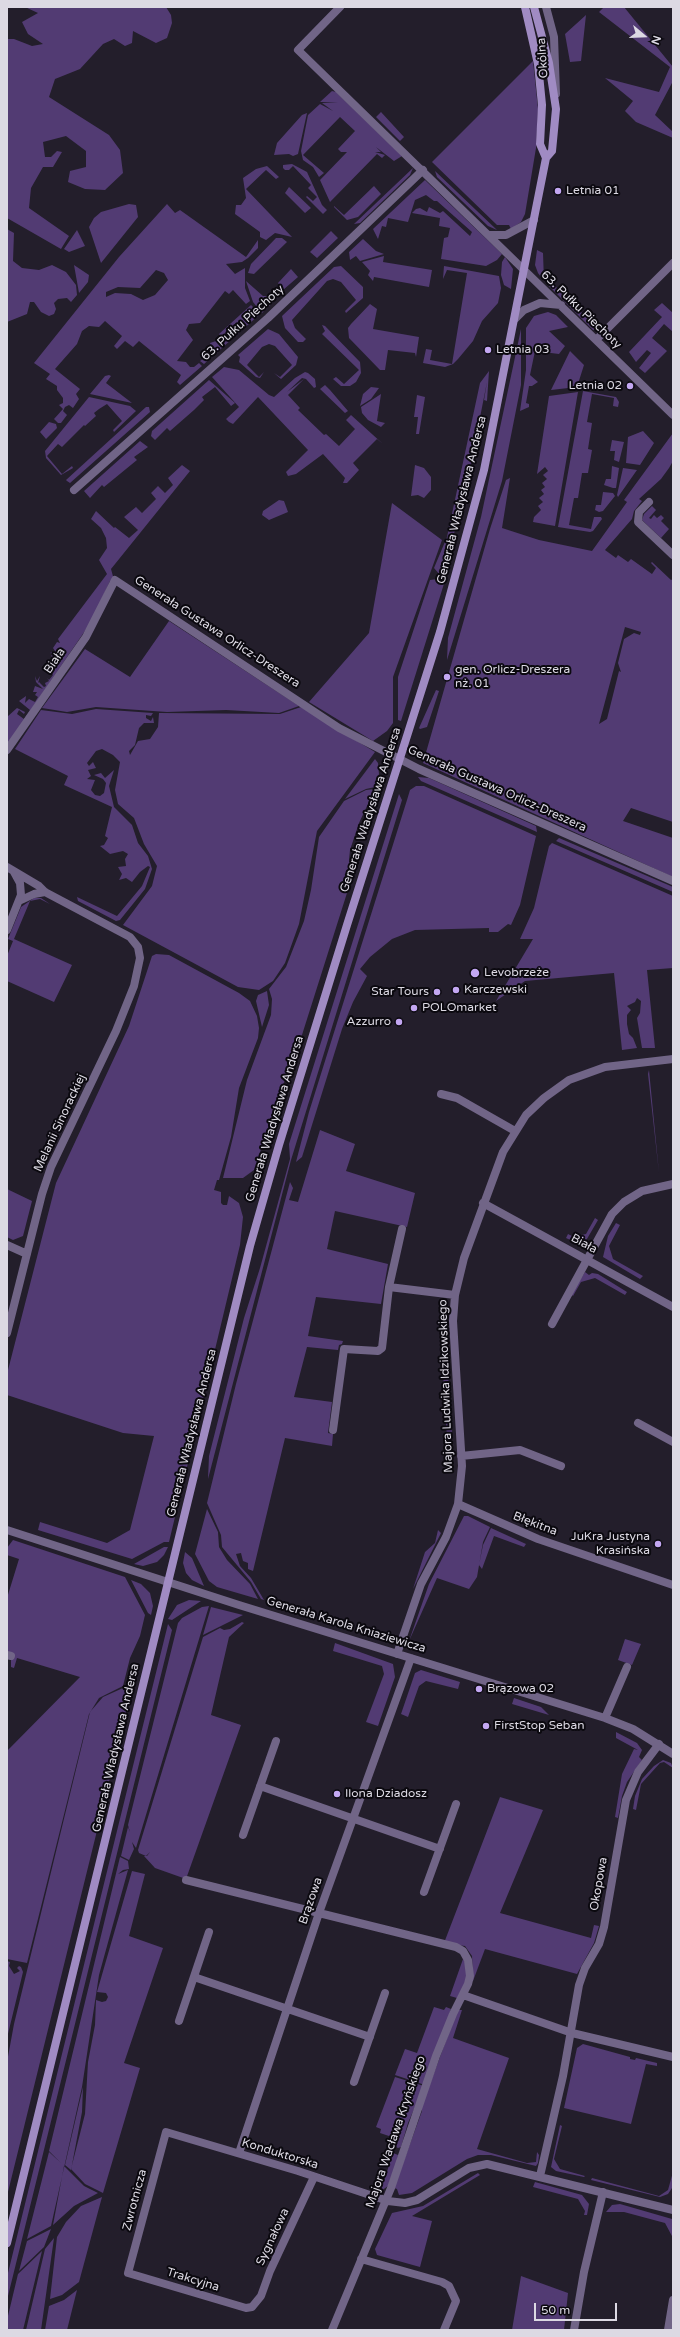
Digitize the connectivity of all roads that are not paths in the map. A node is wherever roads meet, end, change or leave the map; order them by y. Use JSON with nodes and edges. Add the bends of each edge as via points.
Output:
{"nodes":[{"id":1,"x":340,"y":7,"type":"edge"},
{"id":2,"x":525,"y":7,"type":"edge"},
{"id":3,"x":534,"y":7,"type":"edge"},
{"id":4,"x":546,"y":7,"type":"edge"},
{"id":5,"x":556,"y":109,"type":"junction"},
{"id":6,"x":546,"y":158,"type":"junction"},
{"id":7,"x":423,"y":170,"type":"junction"},
{"id":8,"x":534,"y":220,"type":"junction"},
{"id":9,"x":490,"y":235,"type":"junction"},
{"id":10,"x":673,"y":263,"type":"edge"},
{"id":11,"x":524,"y":271,"type":"junction"},
{"id":12,"x":561,"y":305,"type":"junction"},
{"id":13,"x":515,"y":319,"type":"junction"},
{"id":14,"x":596,"y":340,"type":"junction"},
{"id":15,"x":673,"y":415,"type":"edge"},
{"id":16,"x":74,"y":490,"type":"dead end"},
{"id":17,"x":649,"y":502,"type":"dead end"},
{"id":18,"x":673,"y":555,"type":"edge"},
{"id":19,"x":115,"y":580,"type":"joint"},
{"id":20,"x":7,"y":750,"type":"edge"},
{"id":21,"x":400,"y":759,"type":"junction"},
{"id":22,"x":7,"y":867,"type":"edge"},
{"id":23,"x":673,"y":881,"type":"edge"},
{"id":24,"x":45,"y":892,"type":"junction"},
{"id":25,"x":19,"y":901,"type":"junction"},
{"id":26,"x":7,"y":930,"type":"edge"},
{"id":27,"x":673,"y":1059,"type":"edge"},
{"id":28,"x":441,"y":1094,"type":"dead end"},
{"id":29,"x":514,"y":1131,"type":"junction"},
{"id":30,"x":673,"y":1184,"type":"edge"},
{"id":31,"x":483,"y":1202,"type":"junction"},
{"id":32,"x":402,"y":1229,"type":"dead end"},
{"id":33,"x":7,"y":1245,"type":"edge"},
{"id":34,"x":27,"y":1254,"type":"junction"},
{"id":35,"x":588,"y":1260,"type":"junction"},
{"id":36,"x":389,"y":1287,"type":"junction"},
{"id":37,"x":455,"y":1295,"type":"junction"},
{"id":38,"x":673,"y":1307,"type":"edge"},
{"id":39,"x":552,"y":1324,"type":"dead end"},
{"id":40,"x":7,"y":1334,"type":"edge"},
{"id":41,"x":638,"y":1424,"type":"dead end"},
{"id":42,"x":333,"y":1430,"type":"dead end"},
{"id":43,"x":673,"y":1442,"type":"edge"},
{"id":44,"x":461,"y":1456,"type":"junction"},
{"id":45,"x":561,"y":1466,"type":"dead end"},
{"id":46,"x":458,"y":1504,"type":"junction"},
{"id":47,"x":7,"y":1530,"type":"edge"},
{"id":48,"x":168,"y":1583,"type":"junction"},
{"id":49,"x":673,"y":1585,"type":"edge"},
{"id":50,"x":397,"y":1654,"type":"junction"},
{"id":51,"x":411,"y":1658,"type":"junction"},
{"id":52,"x":627,"y":1667,"type":"dead end"},
{"id":53,"x":605,"y":1718,"type":"junction"},
{"id":54,"x":276,"y":1741,"type":"dead end"},
{"id":55,"x":660,"y":1744,"type":"junction"},
{"id":56,"x":673,"y":1754,"type":"edge"},
{"id":57,"x":260,"y":1786,"type":"junction"},
{"id":58,"x":456,"y":1804,"type":"dead end"},
{"id":59,"x":354,"y":1818,"type":"junction"},
{"id":60,"x":243,"y":1835,"type":"dead end"},
{"id":61,"x":440,"y":1849,"type":"junction"},
{"id":62,"x":186,"y":1880,"type":"dead end"},
{"id":63,"x":424,"y":1892,"type":"dead end"},
{"id":64,"x":319,"y":1913,"type":"junction"},
{"id":65,"x":209,"y":1932,"type":"dead end"},
{"id":66,"x":194,"y":1977,"type":"junction"},
{"id":67,"x":385,"y":1993,"type":"dead end"},
{"id":68,"x":463,"y":1995,"type":"junction"},
{"id":69,"x":287,"y":2009,"type":"junction"},
{"id":70,"x":179,"y":2021,"type":"dead end"},
{"id":71,"x":572,"y":2033,"type":"junction"},
{"id":72,"x":370,"y":2037,"type":"junction"},
{"id":73,"x":673,"y":2057,"type":"edge"},
{"id":74,"x":354,"y":2082,"type":"dead end"},
{"id":75,"x":166,"y":2132,"type":"joint"},
{"id":76,"x":239,"y":2153,"type":"junction"},
{"id":77,"x":314,"y":2176,"type":"junction"},
{"id":78,"x":540,"y":2176,"type":"junction"},
{"id":79,"x":603,"y":2192,"type":"junction"},
{"id":80,"x":386,"y":2201,"type":"junction"},
{"id":81,"x":673,"y":2210,"type":"edge"},
{"id":82,"x":7,"y":2243,"type":"edge"},
{"id":83,"x":361,"y":2259,"type":"junction"},
{"id":84,"x":128,"y":2274,"type":"joint"},
{"id":85,"x":673,"y":2300,"type":"edge"},
{"id":86,"x":252,"y":2307,"type":"joint"},
{"id":87,"x":332,"y":2330,"type":"edge"},
{"id":88,"x":444,"y":2330,"type":"edge"},
{"id":89,"x":574,"y":2330,"type":"edge"},
{"id":90,"x":668,"y":2330,"type":"edge"}],
"edges":[{"from":1,"to":7,"type":"street","name":"63. Pułku Piechoty","via":[[298,50]]},
{"from":2,"to":6,"type":"main road","name":"Generała Władysława Andersa","via":[[538,64],[542,105],[540,144]]},
{"from":3,"to":5,"type":"main road","via":[[549,63]]},
{"from":4,"to":5,"type":"street","name":"Okólna","via":[[554,37]]},
{"from":5,"to":6,"type":"main road","via":[[552,151]]},
{"from":6,"to":8,"type":"main road","name":"Generała Władysława Andersa"},
{"from":7,"to":9,"type":"street","name":"63. Pułku Piechoty"},
{"from":7,"to":16,"type":"street","name":"63. Pułku Piechoty","via":[[268,318]]},
{"from":8,"to":9,"type":"street","via":[[506,235]]},
{"from":8,"to":11,"type":"main road","name":"Generała Władysława Andersa"},
{"from":9,"to":11,"type":"street","name":"63. Pułku Piechoty"},
{"from":10,"to":14,"type":"street"},
{"from":11,"to":12,"type":"street","name":"63. Pułku Piechoty"},
{"from":11,"to":13,"type":"main road","name":"Generała Władysława Andersa"},
{"from":12,"to":13,"type":"street","via":[[544,302],[524,310]]},
{"from":12,"to":14,"type":"street","name":"63. Pułku Piechoty"},
{"from":13,"to":21,"type":"main road","name":"Generała Władysława Andersa","via":[[484,470],[440,632]]},
{"from":14,"to":15,"type":"street","name":"63. Pułku Piechoty"},
{"from":17,"to":18,"type":"street","via":[[639,512],[638,522]]},
{"from":19,"to":20,"type":"street","name":"Biała","via":[[86,637]]},
{"from":19,"to":21,"type":"street","name":"Generała Gustawa Orlicz-Dreszera","via":[[339,728]]},
{"from":21,"to":23,"type":"street","name":"Generała Gustawa Orlicz-Dreszera"},
{"from":21,"to":48,"type":"main road","name":"Generała Władysława Andersa","via":[[250,1246]]},
{"from":22,"to":24,"type":"street","via":[[40,886]]},
{"from":22,"to":25,"type":"street","via":[[15,873],[20,883]]},
{"from":24,"to":25,"type":"street"},
{"from":24,"to":34,"type":"street","name":"Melanii Sinorackiej","via":[[124,933],[135,942],[140,961],[137,977],[116,1031],[51,1167]]},
{"from":25,"to":26,"type":"street"},
{"from":27,"to":29,"type":"street","name":"Majora Ludwika Idzikowskiego","via":[[612,1065],[577,1077],[539,1102]]},
{"from":28,"to":29,"type":"street","via":[[458,1098]]},
{"from":29,"to":31,"type":"street","name":"Majora Ludwika Idzikowskiego"},
{"from":30,"to":35,"type":"street","via":[[642,1191],[621,1205],[604,1227]]},
{"from":31,"to":35,"type":"street","name":"Biała"},
{"from":31,"to":37,"type":"street","name":"Majora Ludwika Idzikowskiego"},
{"from":32,"to":36,"type":"street"},
{"from":33,"to":34,"type":"street"},
{"from":34,"to":40,"type":"street","name":"Melanii Sinorackiej"},
{"from":35,"to":38,"type":"street","name":"Biała"},
{"from":35,"to":39,"type":"street"},
{"from":36,"to":37,"type":"street"},
{"from":36,"to":42,"type":"street","via":[[382,1348],[378,1351],[344,1349]]},
{"from":37,"to":44,"type":"street","name":"Majora Ludwika Idzikowskiego","via":[[453,1322]]},
{"from":41,"to":43,"type":"street"},
{"from":44,"to":45,"type":"street","via":[[520,1450]]},
{"from":44,"to":46,"type":"street","name":"Majora Ludwika Idzikowskiego"},
{"from":46,"to":49,"type":"street","name":"Błękitna","via":[[538,1539]]},
{"from":46,"to":50,"type":"street","name":"Majora Ludwika Idzikowskiego","via":[[446,1537],[421,1584]]},
{"from":47,"to":48,"type":"street","name":"Generała Karola Kniaziewicza"},
{"from":48,"to":50,"type":"street","name":"Generała Karola Kniaziewicza"},
{"from":48,"to":82,"type":"main road","name":"Generała Władysława Andersa"},
{"from":50,"to":51,"type":"street","name":"Generała Karola Kniaziewicza"},
{"from":51,"to":53,"type":"street","name":"Generała Karola Kniaziewicza"},
{"from":51,"to":59,"type":"street","name":"Brązowa"},
{"from":52,"to":53,"type":"street"},
{"from":53,"to":55,"type":"street","name":"Generała Karola Kniaziewicza","via":[[633,1729]]},
{"from":54,"to":57,"type":"street"},
{"from":55,"to":56,"type":"street","name":"Generała Karola Kniaziewicza"},
{"from":55,"to":71,"type":"street","name":"Okopowa","via":[[641,1767],[627,1794],[603,1930],[599,1944],[580,1981]]},
{"from":57,"to":59,"type":"street"},
{"from":57,"to":60,"type":"street"},
{"from":58,"to":61,"type":"street"},
{"from":59,"to":61,"type":"street"},
{"from":59,"to":64,"type":"street","name":"Brązowa"},
{"from":61,"to":63,"type":"street"},
{"from":62,"to":64,"type":"street"},
{"from":64,"to":68,"type":"street","name":"Majora Wacława Kryńskiego","via":[[463,1951],[470,1966],[469,1980]]},
{"from":64,"to":69,"type":"street","name":"Brązowa"},
{"from":65,"to":66,"type":"street"},
{"from":66,"to":69,"type":"street"},
{"from":66,"to":70,"type":"street"},
{"from":67,"to":72,"type":"street"},
{"from":68,"to":71,"type":"street"},
{"from":68,"to":80,"type":"street","name":"Majora Wacława Kryńskiego","via":[[436,2056]]},
{"from":69,"to":72,"type":"street"},
{"from":69,"to":76,"type":"street","name":"Brązowa"},
{"from":71,"to":73,"type":"street"},
{"from":71,"to":78,"type":"street","name":"Okopowa"},
{"from":72,"to":74,"type":"street"},
{"from":75,"to":76,"type":"street","name":"Konduktorska"},
{"from":75,"to":84,"type":"street","name":"Zwrotnicza"},
{"from":76,"to":77,"type":"street","name":"Konduktorska"},
{"from":77,"to":80,"type":"street","name":"Konduktorska"},
{"from":77,"to":86,"type":"street","name":"Sygnałowa","via":[[261,2296]]},
{"from":78,"to":79,"type":"street","name":"Konduktorska"},
{"from":78,"to":80,"type":"street","name":"Konduktorska","via":[[480,2164],[417,2200],[405,2203]]},
{"from":79,"to":81,"type":"street","name":"Konduktorska"},
{"from":79,"to":89,"type":"street","via":[[584,2272]]},
{"from":80,"to":83,"type":"street","name":"Majora Wacława Kryńskiego"},
{"from":83,"to":87,"type":"street","name":"Majora Wacława Kryńskiego"},
{"from":83,"to":88,"type":"street","via":[[447,2285],[454,2293],[456,2301]]},
{"from":84,"to":86,"type":"street","name":"Trakcyjna","via":[[246,2308]]},
{"from":85,"to":90,"type":"street"}]}
